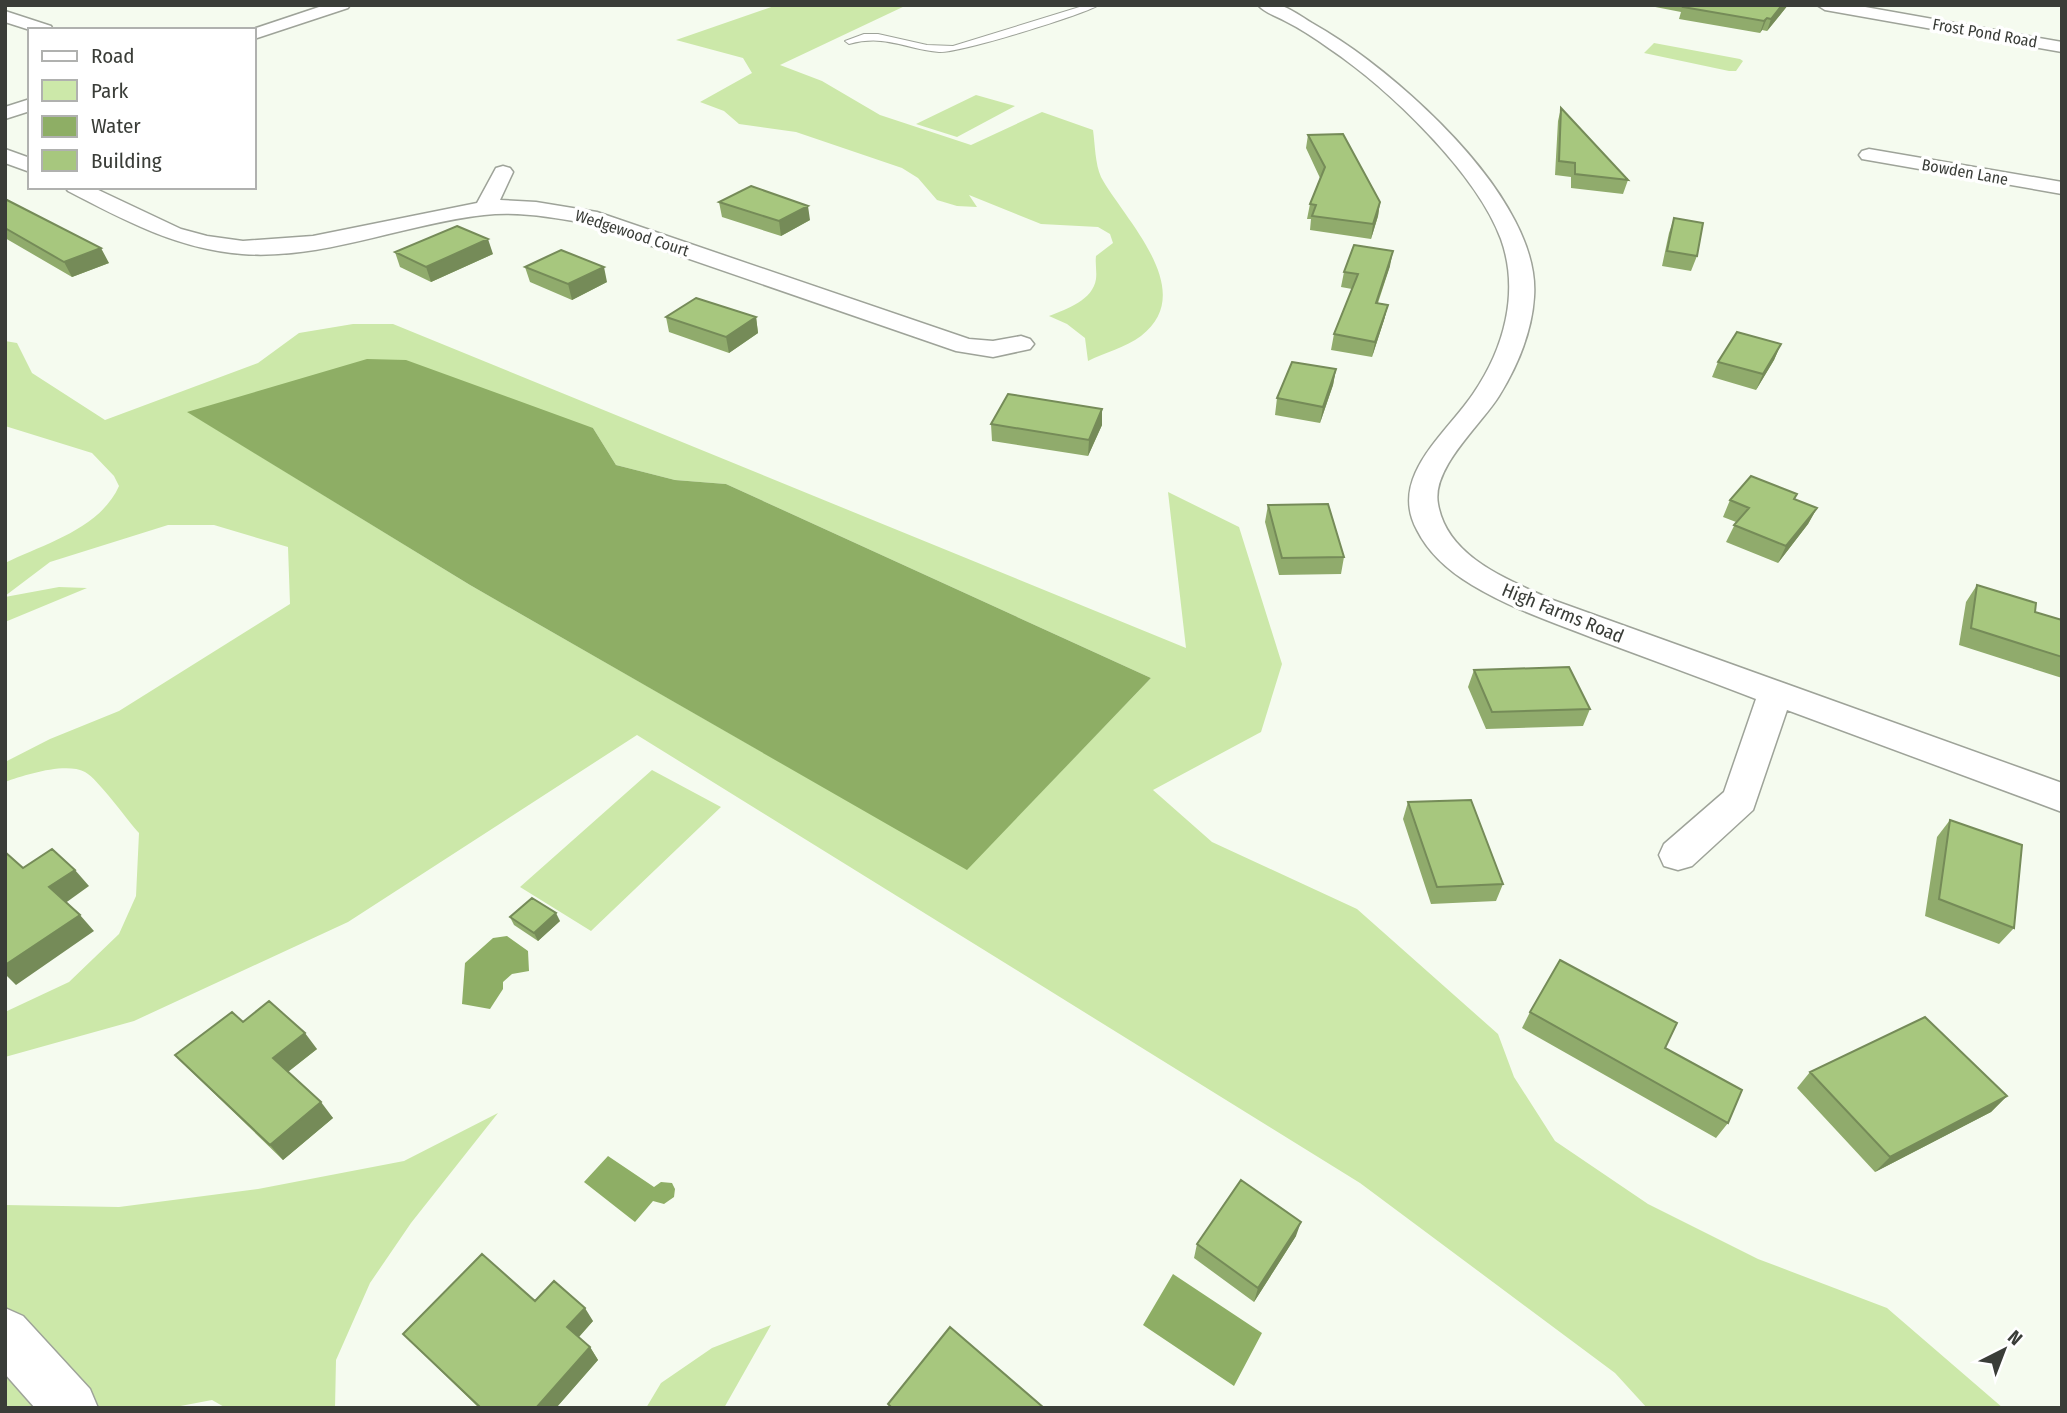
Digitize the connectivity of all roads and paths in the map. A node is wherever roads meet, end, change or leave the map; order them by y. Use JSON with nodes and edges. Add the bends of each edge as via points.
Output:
{"nodes":[{"id":1,"x":342,"y":5,"type":"edge"},
{"id":2,"x":1095,"y":5,"type":"edge"},
{"id":3,"x":1266,"y":5,"type":"edge"},
{"id":4,"x":1825,"y":5,"type":"edge"},
{"id":5,"x":1891,"y":11,"type":"edge"},
{"id":6,"x":5,"y":16,"type":"edge"},
{"id":7,"x":40,"y":28,"type":"edge"},
{"id":8,"x":256,"y":33,"type":"edge"},
{"id":9,"x":849,"y":41,"type":"dead end"},
{"id":10,"x":2062,"y":47,"type":"edge"},
{"id":11,"x":28,"y":106,"type":"edge"},
{"id":12,"x":5,"y":113,"type":"edge"},
{"id":13,"x":5,"y":155,"type":"edge"},
{"id":14,"x":1869,"y":155,"type":"dead end"},
{"id":15,"x":28,"y":165,"type":"edge"},
{"id":16,"x":503,"y":172,"type":"dead end"},
{"id":17,"x":2062,"y":188,"type":"edge"},
{"id":18,"x":79,"y":189,"type":"edge"},
{"id":19,"x":486,"y":207,"type":"junction"},
{"id":20,"x":1021,"y":344,"type":"dead end"},
{"id":21,"x":1775,"y":694,"type":"junction"},
{"id":22,"x":2062,"y":798,"type":"edge"},
{"id":23,"x":1678,"y":855,"type":"dead end"},
{"id":24,"x":5,"y":1335,"type":"edge"},
{"id":25,"x":71,"y":1408,"type":"edge"}],
"edges":[{"from":1,"to":8,"type":"street"},
{"from":2,"to":9,"type":"lane","via":[[954,49],[875,34]]},
{"from":3,"to":21,"type":"street","name":"High Farms Road","via":[[1315,30],[1376,72],[1458,156],[1495,203],[1516,246],[1522,280],[1514,340],[1490,389],[1427,475],[1422,500],[1437,539],[1490,583],[1539,607]]},
{"from":4,"to":5,"type":"street","name":"Frost Pond Road"},
{"from":5,"to":10,"type":"street","name":"Frost Pond Road"},
{"from":6,"to":7,"type":"street"},
{"from":11,"to":12,"type":"street"},
{"from":13,"to":15,"type":"street"},
{"from":14,"to":17,"type":"street","name":"Bowden Lane"},
{"from":16,"to":19,"type":"street"},
{"from":18,"to":19,"type":"street","name":"Wedgewood Court","via":[[186,238],[232,246],[308,245]]},
{"from":19,"to":20,"type":"street","name":"Wedgewood Court","via":[[589,217],[957,344],[993,349]]},
{"from":21,"to":22,"type":"street","name":"High Farms Road"},
{"from":21,"to":23,"type":"street","via":[[1740,800]]},
{"from":24,"to":25,"type":"street"}]}
